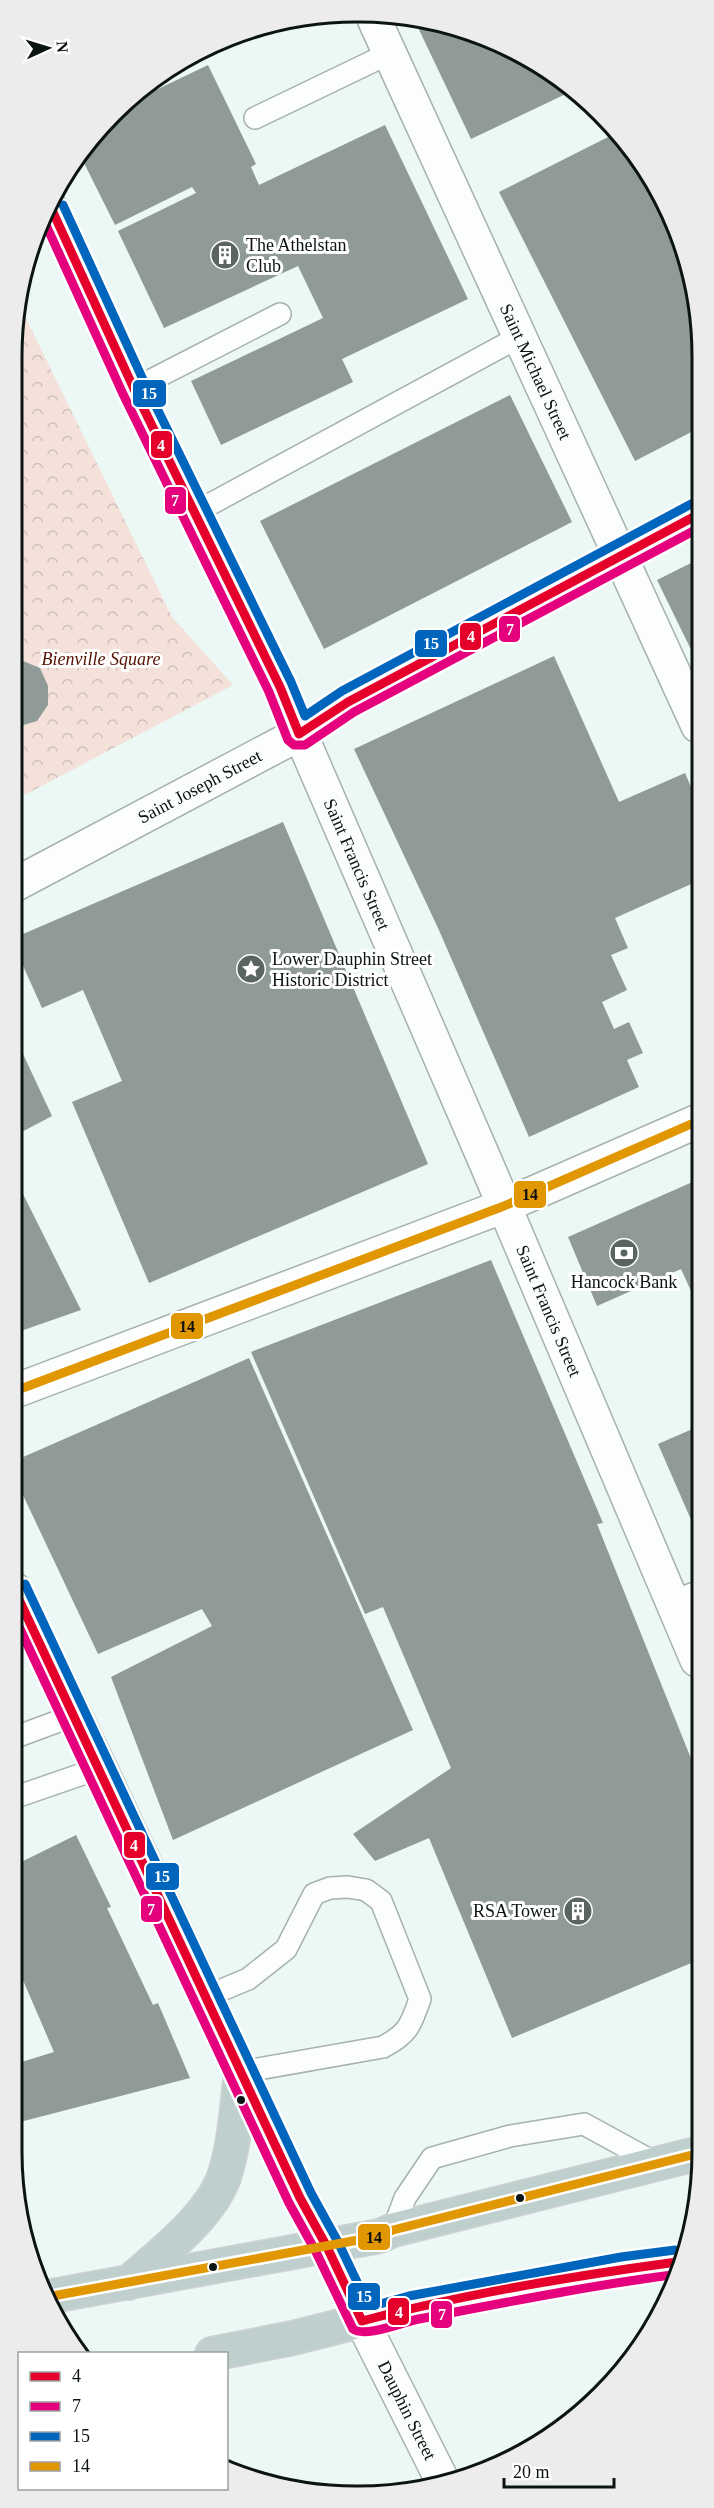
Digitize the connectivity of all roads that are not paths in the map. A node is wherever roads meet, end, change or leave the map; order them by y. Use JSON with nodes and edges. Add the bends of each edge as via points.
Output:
{"nodes":[{"id":1,"x":376,"y":23,"type":"edge"},
{"id":2,"x":390,"y":53,"type":"junction"},
{"id":3,"x":255,"y":118,"type":"dead end"},
{"id":4,"x":54,"y":215,"type":"edge"},
{"id":5,"x":280,"y":314,"type":"dead end"},
{"id":6,"x":519,"y":337,"type":"junction"},
{"id":7,"x":134,"y":389,"type":"junction"},
{"id":8,"x":194,"y":513,"type":"junction"},
{"id":9,"x":692,"y":518,"type":"edge"},
{"id":10,"x":620,"y":557,"type":"junction"},
{"id":11,"x":692,"y":713,"type":"edge"},
{"id":12,"x":299,"y":734,"type":"junction"},
{"id":13,"x":22,"y":881,"type":"edge"},
{"id":14,"x":692,"y":1124,"type":"edge"},
{"id":15,"x":504,"y":1206,"type":"junction"},
{"id":16,"x":22,"y":1388,"type":"edge"},
{"id":17,"x":684,"y":1597,"type":"edge"},
{"id":18,"x":22,"y":1606,"type":"edge"},
{"id":19,"x":692,"y":1639,"type":"edge"},
{"id":20,"x":75,"y":1715,"type":"junction"},
{"id":21,"x":22,"y":1735,"type":"edge"},
{"id":22,"x":100,"y":1768,"type":"junction"},
{"id":23,"x":22,"y":1795,"type":"edge"},
{"id":24,"x":205,"y":1996,"type":"junction"},
{"id":25,"x":241,"y":2072,"type":"junction"},
{"id":26,"x":692,"y":2155,"type":"edge"},
{"id":27,"x":657,"y":2164,"type":"junction"},
{"id":28,"x":393,"y":2230,"type":"junction"},
{"id":29,"x":327,"y":2247,"type":"junction"},
{"id":30,"x":673,"y":2263,"type":"edge"},
{"id":31,"x":128,"y":2283,"type":"junction"},
{"id":32,"x":55,"y":2296,"type":"edge"},
{"id":33,"x":362,"y":2321,"type":"junction"},
{"id":34,"x":223,"y":2352,"type":"edge"},
{"id":35,"x":439,"y":2475,"type":"edge"}],
"edges":[{"from":1,"to":2,"type":"street","name":"Saint Michael Street"},
{"from":2,"to":3,"type":"lane"},
{"from":2,"to":6,"type":"street","name":"Saint Michael Street"},
{"from":4,"to":7,"type":"street","name":"Saint Francis Street"},
{"from":5,"to":7,"type":"lane"},
{"from":6,"to":8,"type":"lane"},
{"from":6,"to":10,"type":"street","name":"Saint Michael Street"},
{"from":7,"to":8,"type":"street","name":"Saint Francis Street"},
{"from":8,"to":12,"type":"street","name":"Saint Francis Street","via":[[280,687]]},
{"from":9,"to":10,"type":"street","name":"Saint Joseph Street"},
{"from":10,"to":11,"type":"street","name":"Saint Michael Street"},
{"from":10,"to":12,"type":"street","name":"Saint Joseph Street","via":[[348,702]]},
{"from":12,"to":13,"type":"street","name":"Saint Joseph Street"},
{"from":12,"to":15,"type":"street","name":"Saint Francis Street"},
{"from":14,"to":15,"type":"street"},
{"from":15,"to":16,"type":"street"},
{"from":15,"to":17,"type":"street","name":"Saint Francis Street"},
{"from":17,"to":19,"type":"street","name":"Saint Francis Street"},
{"from":18,"to":20,"type":"street","name":"Dauphin Street"},
{"from":20,"to":21,"type":"lane"},
{"from":20,"to":22,"type":"street","name":"Dauphin Street"},
{"from":22,"to":23,"type":"lane"},
{"from":22,"to":24,"type":"street","name":"Dauphin Street"},
{"from":24,"to":25,"type":"street","name":"Dauphin Street"},
{"from":24,"to":25,"type":"lane","via":[[248,1979],[286,1949],[314,1894],[348,1887],[366,1890],[381,1901],[420,1999],[401,2038],[383,2048]]},
{"from":25,"to":29,"type":"street","name":"Dauphin Street"},
{"from":25,"to":31,"type":"highway","via":[[223,2178],[207,2206]]},
{"from":26,"to":27,"type":"highway"},
{"from":27,"to":28,"type":"highway"},
{"from":27,"to":28,"type":"lane","via":[[584,2124],[510,2136],[432,2158],[405,2198]]},
{"from":28,"to":29,"type":"highway"},
{"from":29,"to":31,"type":"highway"},
{"from":29,"to":33,"type":"street","name":"Dauphin Street"},
{"from":30,"to":33,"type":"highway","via":[[411,2308]]},
{"from":31,"to":32,"type":"highway"},
{"from":33,"to":34,"type":"highway"},
{"from":33,"to":35,"type":"street","name":"Dauphin Street"}]}
